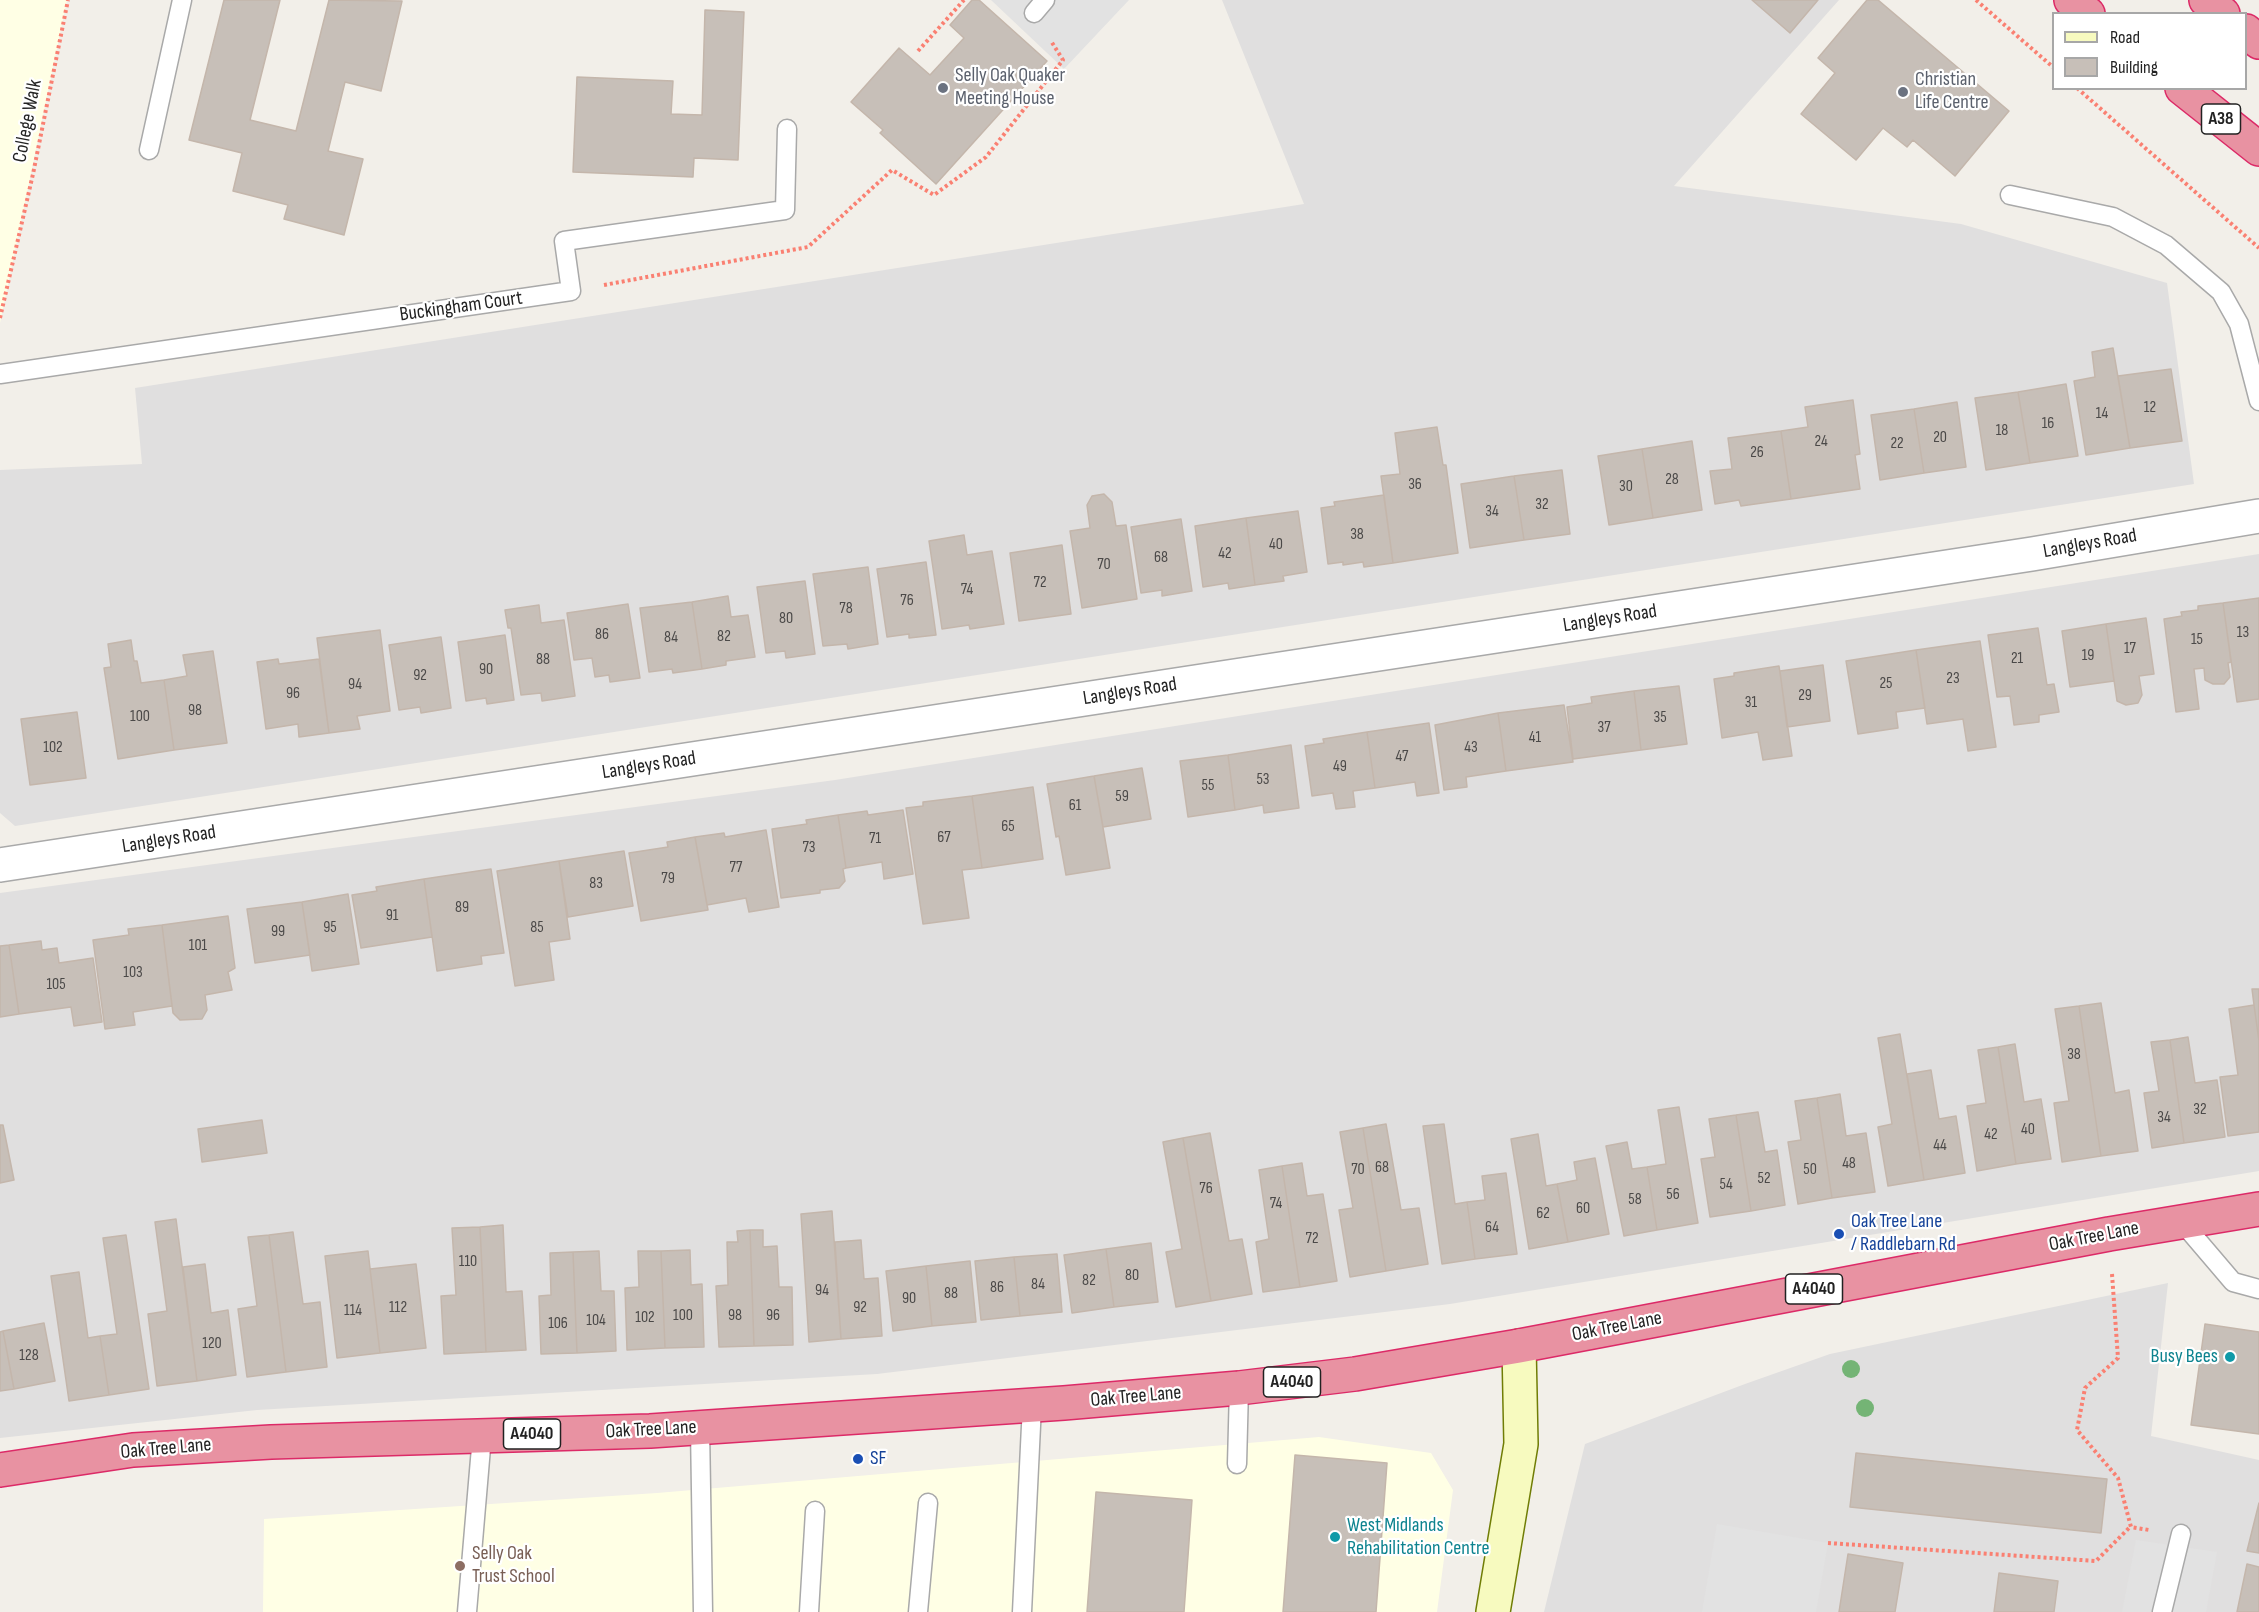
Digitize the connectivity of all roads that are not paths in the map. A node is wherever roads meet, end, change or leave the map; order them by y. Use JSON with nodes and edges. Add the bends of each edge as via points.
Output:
{"nodes":[{"id":1,"x":182,"y":0,"type":"edge"},
{"id":2,"x":2071,"y":0,"type":"edge"},
{"id":3,"x":2206,"y":0,"type":"edge"},
{"id":4,"x":2086,"y":12,"type":"edge"},
{"id":5,"x":2221,"y":12,"type":"edge"},
{"id":6,"x":2247,"y":32,"type":"edge"},
{"id":7,"x":2259,"y":42,"type":"edge"},
{"id":8,"x":2184,"y":90,"type":"edge"},
{"id":9,"x":787,"y":129,"type":"dead end"},
{"id":10,"x":149,"y":150,"type":"dead end"},
{"id":11,"x":2259,"y":150,"type":"edge"},
{"id":12,"x":2010,"y":195,"type":"dead end"},
{"id":13,"x":0,"y":374,"type":"edge"},
{"id":14,"x":2259,"y":401,"type":"edge"},
{"id":15,"x":2259,"y":516,"type":"edge"},
{"id":16,"x":0,"y":865,"type":"edge"},
{"id":17,"x":2259,"y":1209,"type":"edge"},
{"id":18,"x":2181,"y":1221,"type":"junction"},
{"id":19,"x":2259,"y":1289,"type":"edge"},
{"id":20,"x":1519,"y":1346,"type":"junction"},
{"id":21,"x":1239,"y":1388,"type":"junction"},
{"id":22,"x":1032,"y":1405,"type":"junction"},
{"id":23,"x":700,"y":1428,"type":"junction"},
{"id":24,"x":482,"y":1436,"type":"junction"},
{"id":25,"x":1237,"y":1464,"type":"dead end"},
{"id":26,"x":0,"y":1470,"type":"edge"},
{"id":27,"x":928,"y":1503,"type":"dead end"},
{"id":28,"x":814,"y":1511,"type":"dead end"},
{"id":29,"x":2181,"y":1534,"type":"road end"},
{"id":30,"x":467,"y":1612,"type":"edge"},
{"id":31,"x":703,"y":1612,"type":"edge"},
{"id":32,"x":809,"y":1612,"type":"edge"},
{"id":33,"x":918,"y":1612,"type":"edge"},
{"id":34,"x":1022,"y":1612,"type":"edge"},
{"id":35,"x":1493,"y":1612,"type":"edge"},
{"id":36,"x":2162,"y":1612,"type":"edge"}],
"edges":[{"from":1,"to":10,"type":"lane"},
{"from":2,"to":4,"type":"highway"},
{"from":3,"to":5,"type":"highway"},
{"from":6,"to":7,"type":"highway"},
{"from":8,"to":11,"type":"highway","number":"A38"},
{"from":9,"to":13,"type":"lane","name":"Buckingham Court","via":[[785,210],[564,241],[571,291]]},
{"from":12,"to":14,"type":"lane","via":[[2113,217],[2166,245],[2221,292],[2239,324]]},
{"from":15,"to":16,"type":"street","name":"Langleys Road"},
{"from":17,"to":18,"type":"highway","name":"Oak Tree Lane","number":"A4040"},
{"from":18,"to":19,"type":"lane","via":[[2233,1282]]},
{"from":18,"to":20,"type":"highway","name":"Oak Tree Lane","number":"A4040"},
{"from":20,"to":21,"type":"highway","name":"Oak Tree Lane","number":"A4040","via":[[1355,1374]]},
{"from":20,"to":35,"type":"street","via":[[1521,1444]]},
{"from":21,"to":22,"type":"highway","name":"Oak Tree Lane","number":"A4040"},
{"from":21,"to":25,"type":"lane"},
{"from":22,"to":23,"type":"highway","name":"Oak Tree Lane","number":"A4040"},
{"from":22,"to":34,"type":"lane"},
{"from":23,"to":24,"type":"highway","name":"Oak Tree Lane","number":"A4040"},
{"from":23,"to":31,"type":"lane"},
{"from":24,"to":26,"type":"highway","name":"Oak Tree Lane","number":"A4040","via":[[133,1450]]},
{"from":24,"to":30,"type":"lane"},
{"from":27,"to":33,"type":"lane"},
{"from":28,"to":32,"type":"lane"},
{"from":29,"to":36,"type":"lane"}]}
